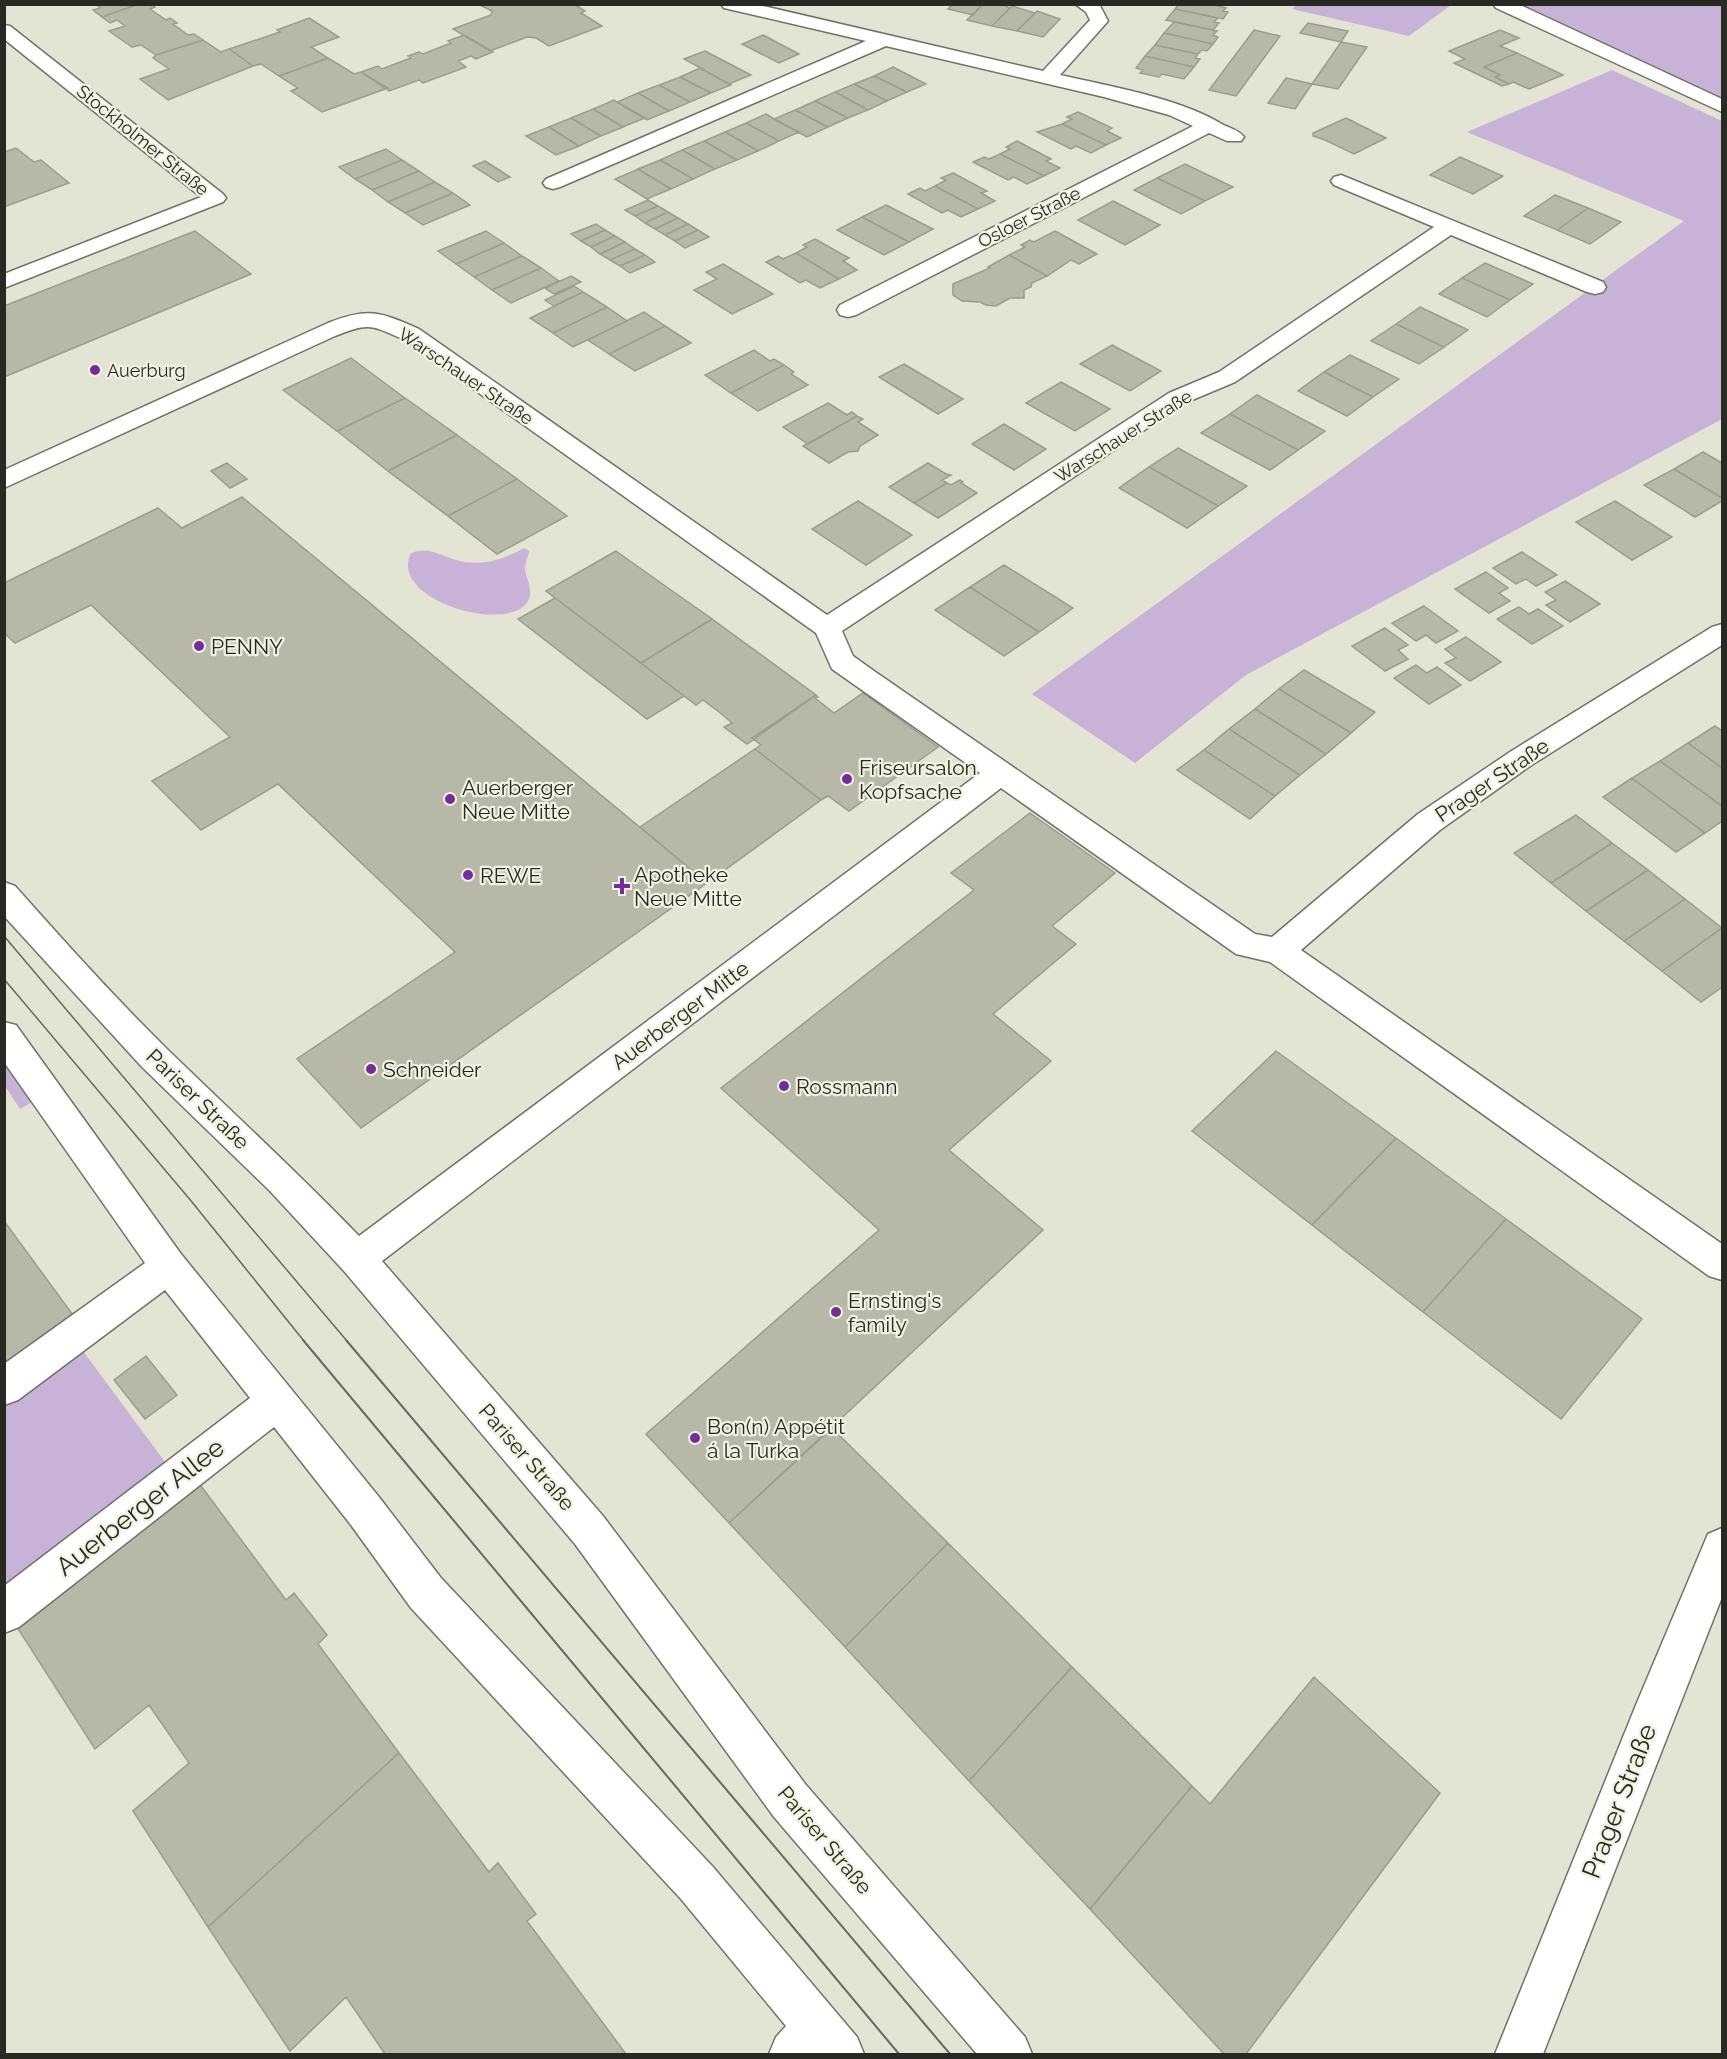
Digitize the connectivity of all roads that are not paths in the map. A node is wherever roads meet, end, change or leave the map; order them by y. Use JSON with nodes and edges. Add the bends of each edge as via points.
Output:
{"nodes":[{"id":1,"x":730,"y":4,"type":"edge"},
{"id":2,"x":1084,"y":4,"type":"edge"},
{"id":3,"x":1502,"y":4,"type":"edge"},
{"id":4,"x":4,"y":30,"type":"edge"},
{"id":5,"x":886,"y":39,"type":"junction"},
{"id":6,"x":1047,"y":78,"type":"junction"},
{"id":7,"x":1722,"y":106,"type":"edge"},
{"id":8,"x":1210,"y":125,"type":"junction"},
{"id":9,"x":1234,"y":137,"type":"dead end"},
{"id":10,"x":1341,"y":181,"type":"dead end"},
{"id":11,"x":553,"y":183,"type":"dead end"},
{"id":12,"x":1450,"y":226,"type":"junction"},
{"id":13,"x":4,"y":282,"type":"edge"},
{"id":14,"x":1595,"y":287,"type":"dead end"},
{"id":15,"x":848,"y":310,"type":"dead end"},
{"id":16,"x":4,"y":480,"type":"edge"},
{"id":17,"x":827,"y":628,"type":"junction"},
{"id":18,"x":1722,"y":633,"type":"edge"},
{"id":19,"x":1002,"y":772,"type":"junction"},
{"id":20,"x":4,"y":894,"type":"edge"},
{"id":21,"x":1278,"y":951,"type":"junction"},
{"id":22,"x":4,"y":1035,"type":"edge"},
{"id":23,"x":357,"y":1258,"type":"junction"},
{"id":24,"x":1722,"y":1264,"type":"edge"},
{"id":25,"x":168,"y":1266,"type":"junction"},
{"id":26,"x":4,"y":1387,"type":"edge"},
{"id":27,"x":276,"y":1402,"type":"junction"},
{"id":28,"x":1722,"y":1548,"type":"edge"},
{"id":29,"x":4,"y":1612,"type":"edge"},
{"id":30,"x":817,"y":2045,"type":"edge"},
{"id":31,"x":1008,"y":2055,"type":"edge"},
{"id":32,"x":1519,"y":2055,"type":"edge"}],
"edges":[{"from":1,"to":5,"type":"street","via":[[816,16]]},
{"from":2,"to":6,"type":"street","via":[[1094,9],[1099,21]]},
{"from":3,"to":7,"type":"street"},
{"from":4,"to":13,"type":"street","name":"Stockholmer Straße","via":[[216,198]]},
{"from":5,"to":6,"type":"street"},
{"from":5,"to":11,"type":"street"},
{"from":6,"to":8,"type":"street","via":[[1176,111]]},
{"from":8,"to":9,"type":"street"},
{"from":8,"to":15,"type":"street","name":"Osloer Straße"},
{"from":10,"to":12,"type":"street"},
{"from":12,"to":14,"type":"street"},
{"from":12,"to":17,"type":"street","name":"Warschauer Straße","via":[[1227,377],[1177,398]]},
{"from":16,"to":17,"type":"street","name":"Warschauer Straße","via":[[311,338],[349,323],[381,320],[411,334]]},
{"from":17,"to":19,"type":"street","via":[[842,662]]},
{"from":18,"to":21,"type":"street","name":"Prager Straße","via":[[1520,759],[1429,822]]},
{"from":19,"to":21,"type":"street","via":[[1247,945]]},
{"from":19,"to":23,"type":"street","name":"Auerberger Mitte"},
{"from":20,"to":23,"type":"street","name":"Pariser Straße","via":[[154,1058]]},
{"from":21,"to":24,"type":"street"},
{"from":22,"to":25,"type":"street"},
{"from":23,"to":31,"type":"street","name":"Pariser Straße","via":[[589,1530],[790,1801]]},
{"from":25,"to":26,"type":"street"},
{"from":25,"to":27,"type":"street"},
{"from":27,"to":29,"type":"street","name":"Auerberger Allee"},
{"from":27,"to":30,"type":"street","via":[[426,1593],[697,1883]]},
{"from":28,"to":32,"type":"street","name":"Prager Straße"}]}
